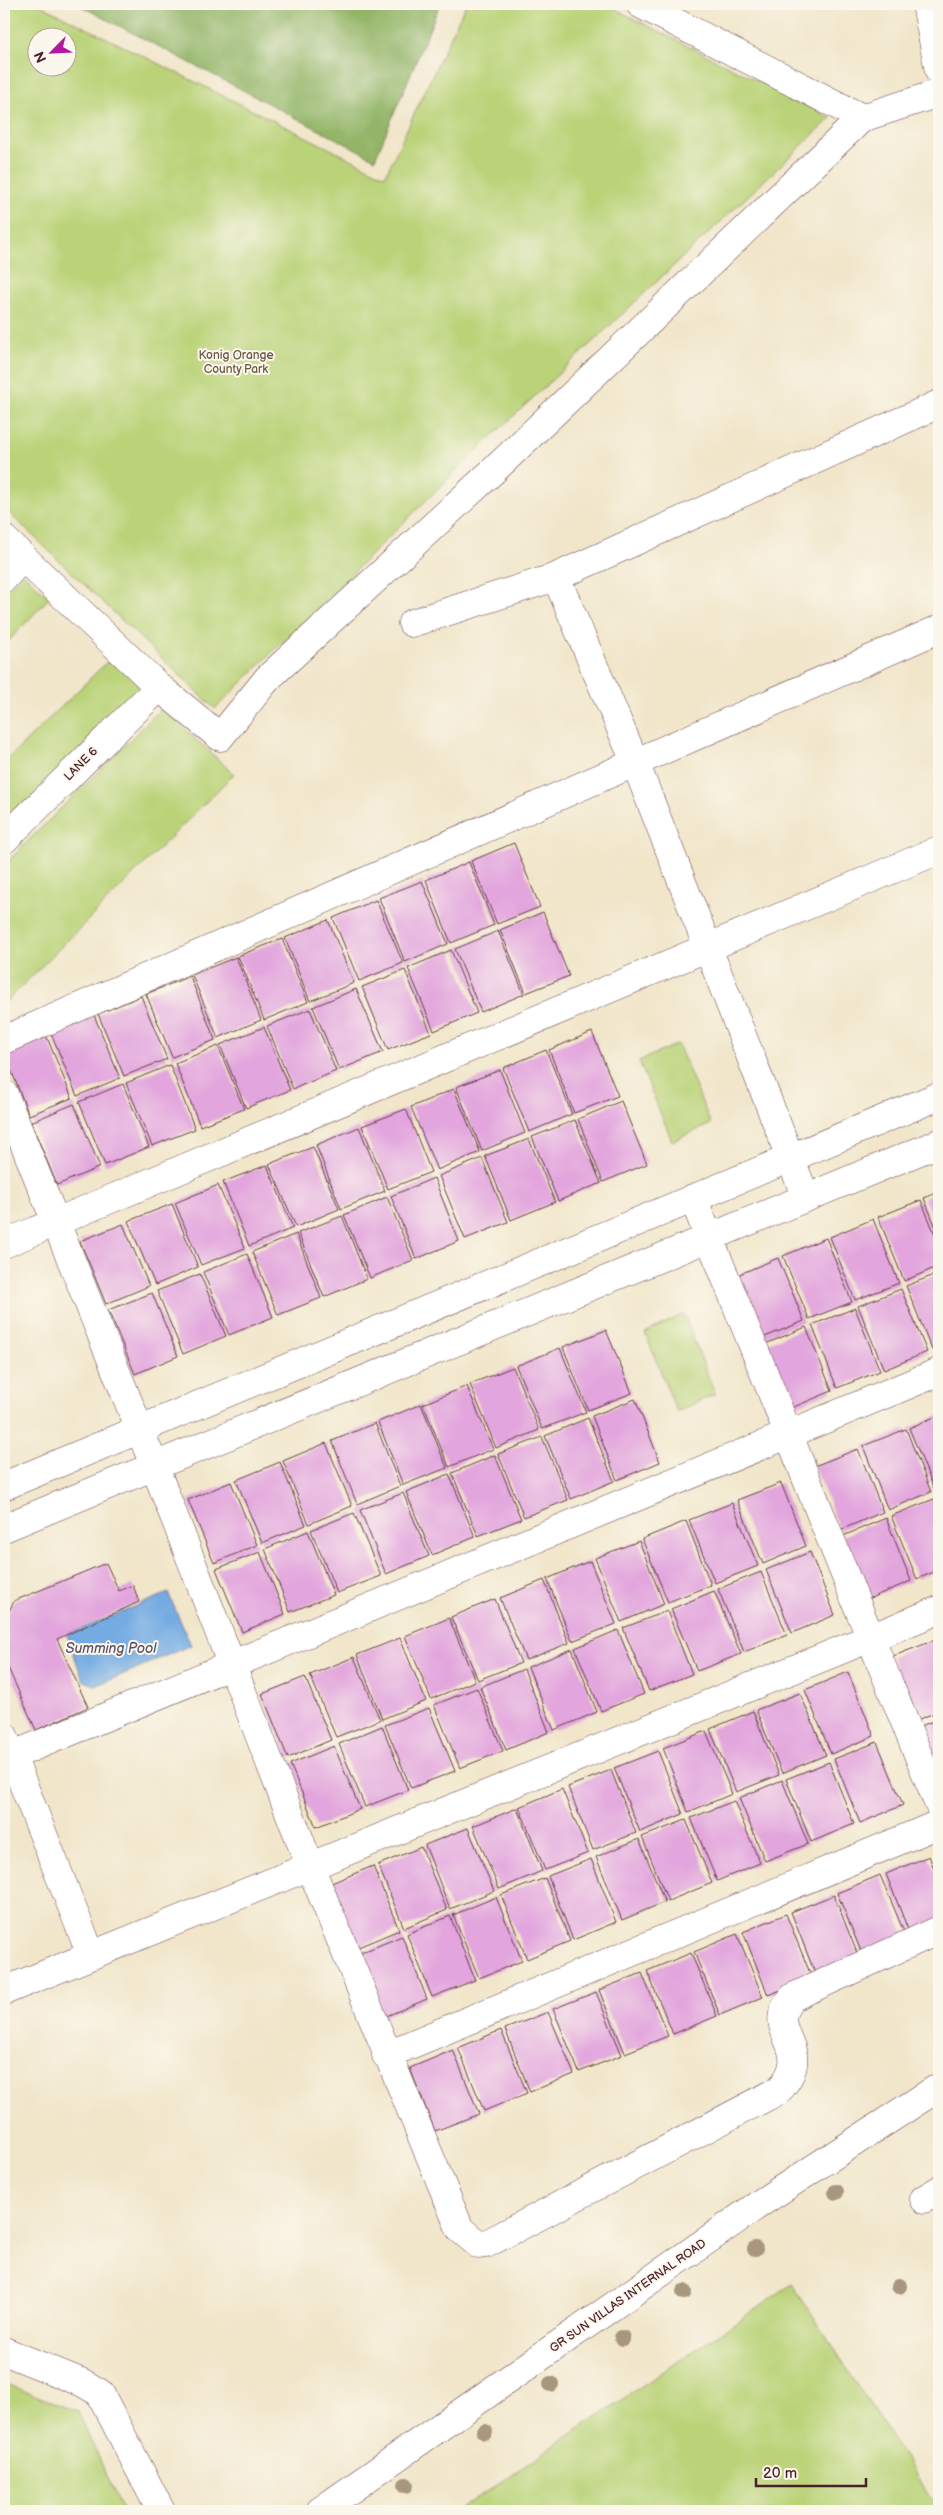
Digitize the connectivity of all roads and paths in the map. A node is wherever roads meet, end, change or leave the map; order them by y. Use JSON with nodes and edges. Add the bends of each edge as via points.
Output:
{"nodes":[{"id":1,"x":640,"y":4,"type":"edge"},
{"id":2,"x":926,"y":4,"type":"edge"},
{"id":3,"x":939,"y":71,"type":"edge"},
{"id":4,"x":939,"y":93,"type":"edge"},
{"id":5,"x":862,"y":118,"type":"junction"},
{"id":6,"x":939,"y":404,"type":"edge"},
{"id":7,"x":4,"y":539,"type":"edge"},
{"id":8,"x":23,"y":558,"type":"junction"},
{"id":9,"x":556,"y":577,"type":"junction"},
{"id":10,"x":4,"y":578,"type":"edge"},
{"id":11,"x":412,"y":623,"type":"dead end"},
{"id":12,"x":939,"y":629,"type":"edge"},
{"id":13,"x":159,"y":687,"type":"junction"},
{"id":14,"x":635,"y":762,"type":"junction"},
{"id":15,"x":4,"y":840,"type":"edge"},
{"id":16,"x":939,"y":850,"type":"edge"},
{"id":17,"x":707,"y":947,"type":"junction"},
{"id":18,"x":4,"y":1040,"type":"edge"},
{"id":19,"x":4,"y":1094,"type":"edge"},
{"id":20,"x":939,"y":1096,"type":"edge"},
{"id":21,"x":939,"y":1142,"type":"edge"},
{"id":22,"x":792,"y":1157,"type":"junction"},
{"id":23,"x":693,"y":1198,"type":"junction"},
{"id":24,"x":806,"y":1198,"type":"junction"},
{"id":25,"x":56,"y":1222,"type":"junction"},
{"id":26,"x":709,"y":1237,"type":"junction"},
{"id":27,"x":4,"y":1244,"type":"edge"},
{"id":28,"x":939,"y":1372,"type":"edge"},
{"id":29,"x":139,"y":1429,"type":"junction"},
{"id":30,"x":790,"y":1433,"type":"junction"},
{"id":31,"x":154,"y":1465,"type":"junction"},
{"id":32,"x":4,"y":1486,"type":"edge"},
{"id":33,"x":4,"y":1528,"type":"edge"},
{"id":34,"x":939,"y":1610,"type":"edge"},
{"id":35,"x":870,"y":1639,"type":"junction"},
{"id":36,"x":233,"y":1665,"type":"junction"},
{"id":37,"x":6,"y":1750,"type":"edge"},
{"id":38,"x":939,"y":1805,"type":"edge"},
{"id":39,"x":939,"y":1824,"type":"edge"},
{"id":40,"x":310,"y":1866,"type":"junction"},
{"id":41,"x":939,"y":1930,"type":"edge"},
{"id":42,"x":91,"y":1955,"type":"junction"},
{"id":43,"x":4,"y":1991,"type":"edge"},
{"id":44,"x":386,"y":2054,"type":"junction"},
{"id":45,"x":939,"y":2087,"type":"edge"},
{"id":46,"x":4,"y":2351,"type":"edge"},
{"id":47,"x":161,"y":2511,"type":"edge"},
{"id":48,"x":320,"y":2511,"type":"edge"}],
"edges":[{"from":1,"to":5,"type":"street"},
{"from":2,"to":3,"type":"street"},
{"from":4,"to":5,"type":"street"},
{"from":5,"to":13,"type":"street","via":[[493,471],[268,678],[220,737]]},
{"from":6,"to":9,"type":"street"},
{"from":7,"to":8,"type":"street"},
{"from":8,"to":10,"type":"street"},
{"from":8,"to":13,"type":"street"},
{"from":9,"to":11,"type":"street"},
{"from":9,"to":14,"type":"street"},
{"from":12,"to":14,"type":"street"},
{"from":13,"to":15,"type":"street","name":"LANE 6"},
{"from":14,"to":17,"type":"street"},
{"from":14,"to":18,"type":"street"},
{"from":16,"to":17,"type":"street"},
{"from":17,"to":22,"type":"street"},
{"from":17,"to":25,"type":"street"},
{"from":19,"to":25,"type":"street"},
{"from":20,"to":22,"type":"street"},
{"from":21,"to":24,"type":"street"},
{"from":22,"to":23,"type":"street"},
{"from":22,"to":24,"type":"street"},
{"from":23,"to":26,"type":"street"},
{"from":23,"to":29,"type":"street"},
{"from":24,"to":26,"type":"street"},
{"from":25,"to":27,"type":"street"},
{"from":25,"to":29,"type":"street"},
{"from":26,"to":30,"type":"street"},
{"from":26,"to":31,"type":"street"},
{"from":28,"to":30,"type":"street"},
{"from":29,"to":31,"type":"street"},
{"from":29,"to":32,"type":"street"},
{"from":30,"to":35,"type":"street"},
{"from":30,"to":36,"type":"street"},
{"from":31,"to":33,"type":"street"},
{"from":31,"to":36,"type":"street"},
{"from":34,"to":35,"type":"street"},
{"from":35,"to":38,"type":"street"},
{"from":35,"to":40,"type":"street"},
{"from":36,"to":37,"type":"street"},
{"from":36,"to":40,"type":"street"},
{"from":37,"to":42,"type":"street"},
{"from":39,"to":44,"type":"street"},
{"from":40,"to":42,"type":"street"},
{"from":40,"to":44,"type":"street"},
{"from":41,"to":44,"type":"street","via":[[793,1998],[785,2006],[782,2024],[795,2056],[788,2080],[778,2092],[479,2245],[460,2229]]},
{"from":42,"to":43,"type":"street"},
{"from":45,"to":48,"type":"street","name":"GR SUN VILLAS INTERNAL ROAD","via":[[762,2202]]},
{"from":46,"to":47,"type":"street","via":[[100,2393]]}]}
